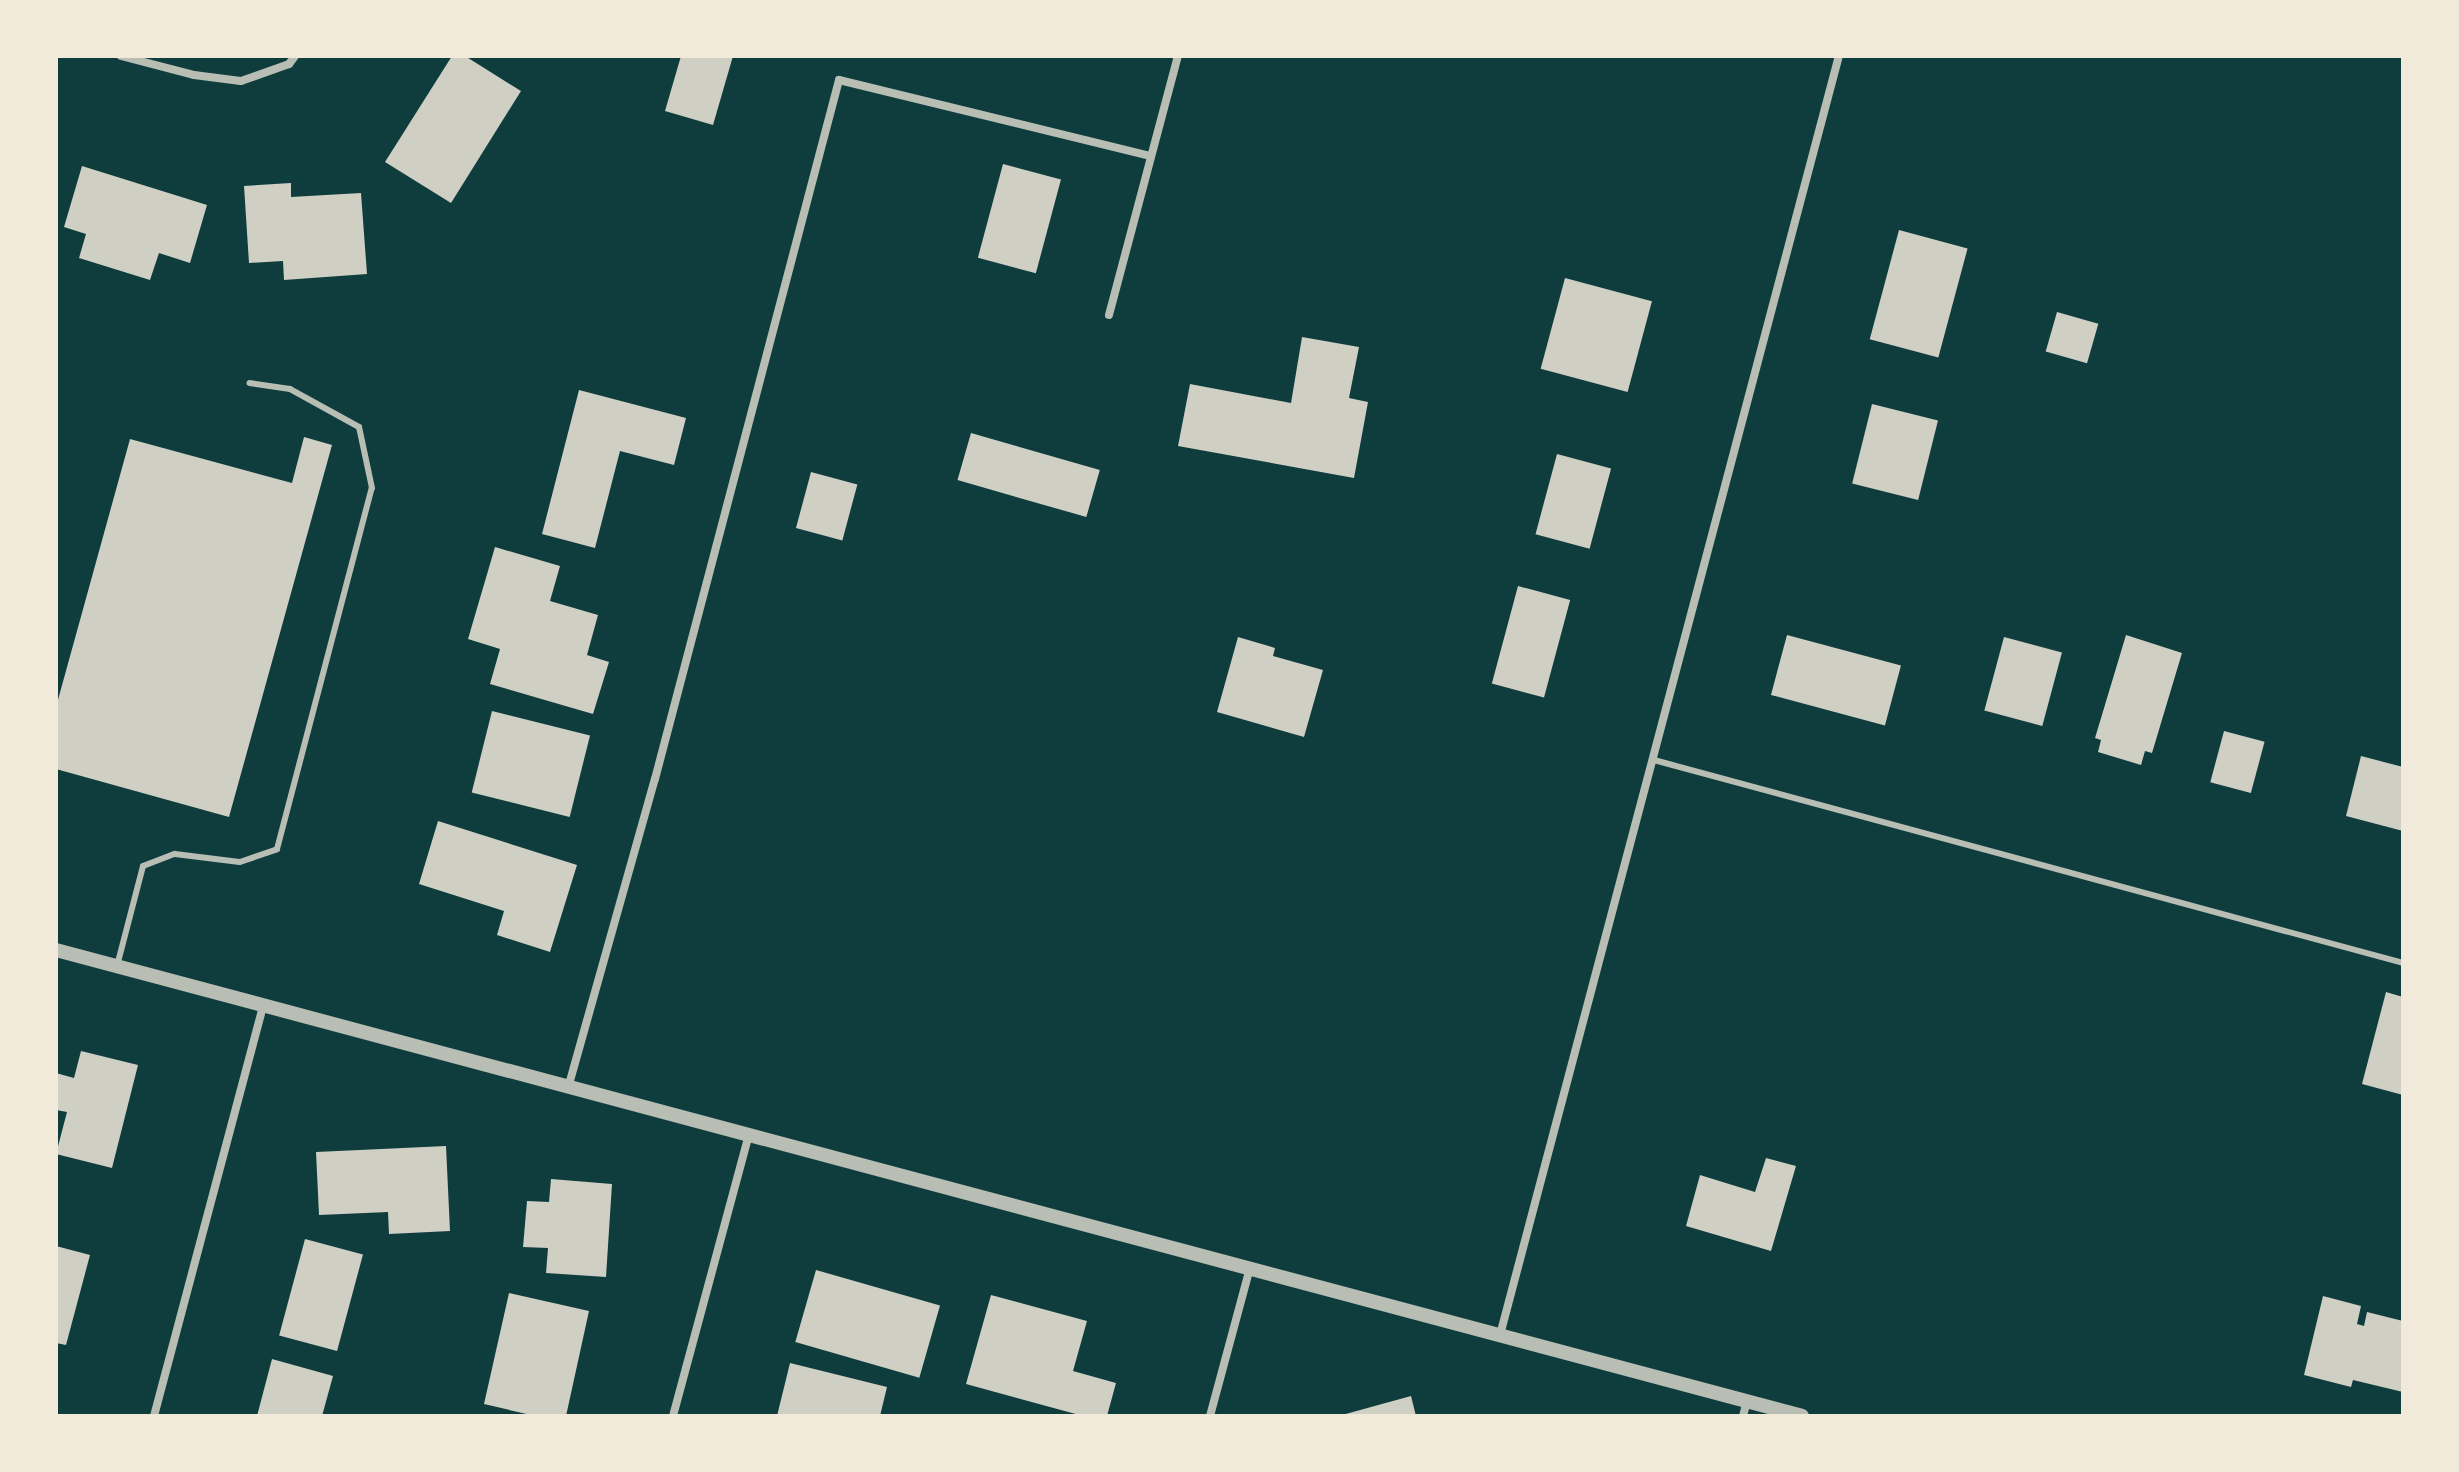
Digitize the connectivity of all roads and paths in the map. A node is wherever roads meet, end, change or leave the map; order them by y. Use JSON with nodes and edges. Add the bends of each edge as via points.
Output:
{"nodes":[{"id":1,"x":121,"y":56,"type":"edge"},
{"id":2,"x":295,"y":56,"type":"edge"},
{"id":3,"x":1178,"y":56,"type":"edge"},
{"id":4,"x":1839,"y":56,"type":"edge"},
{"id":5,"x":1151,"y":156,"type":"junction"},
{"id":6,"x":1109,"y":315,"type":"dead end"},
{"id":7,"x":249,"y":383,"type":"dead end"},
{"id":8,"x":1654,"y":760,"type":"junction"},
{"id":9,"x":56,"y":950,"type":"edge"},
{"id":10,"x":2403,"y":963,"type":"edge"},
{"id":11,"x":117,"y":966,"type":"junction"},
{"id":12,"x":263,"y":1006,"type":"junction"},
{"id":13,"x":568,"y":1088,"type":"junction"},
{"id":14,"x":749,"y":1134,"type":"junction"},
{"id":15,"x":1250,"y":1267,"type":"junction"},
{"id":16,"x":1500,"y":1335,"type":"junction"},
{"id":17,"x":1745,"y":1409,"type":"edge"},
{"id":18,"x":154,"y":1416,"type":"edge"},
{"id":19,"x":673,"y":1416,"type":"edge"},
{"id":20,"x":1210,"y":1416,"type":"edge"},
{"id":21,"x":1802,"y":1416,"type":"edge"}],
"edges":[{"from":1,"to":2,"type":"street","via":[[241,81],[289,64]]},
{"from":3,"to":5,"type":"street"},
{"from":4,"to":8,"type":"street"},
{"from":5,"to":6,"type":"street"},
{"from":5,"to":13,"type":"street","via":[[839,80]]},
{"from":7,"to":11,"type":"lane","via":[[290,389],[359,427],[372,488],[277,849],[240,862],[175,854],[143,866]]},
{"from":8,"to":10,"type":"lane"},
{"from":8,"to":16,"type":"street"},
{"from":9,"to":11,"type":"street"},
{"from":11,"to":12,"type":"street"},
{"from":12,"to":13,"type":"street"},
{"from":12,"to":18,"type":"street"},
{"from":13,"to":14,"type":"street"},
{"from":14,"to":15,"type":"street"},
{"from":14,"to":19,"type":"street"},
{"from":15,"to":16,"type":"street"},
{"from":15,"to":20,"type":"street"},
{"from":16,"to":17,"type":"street"},
{"from":17,"to":21,"type":"street"}]}
